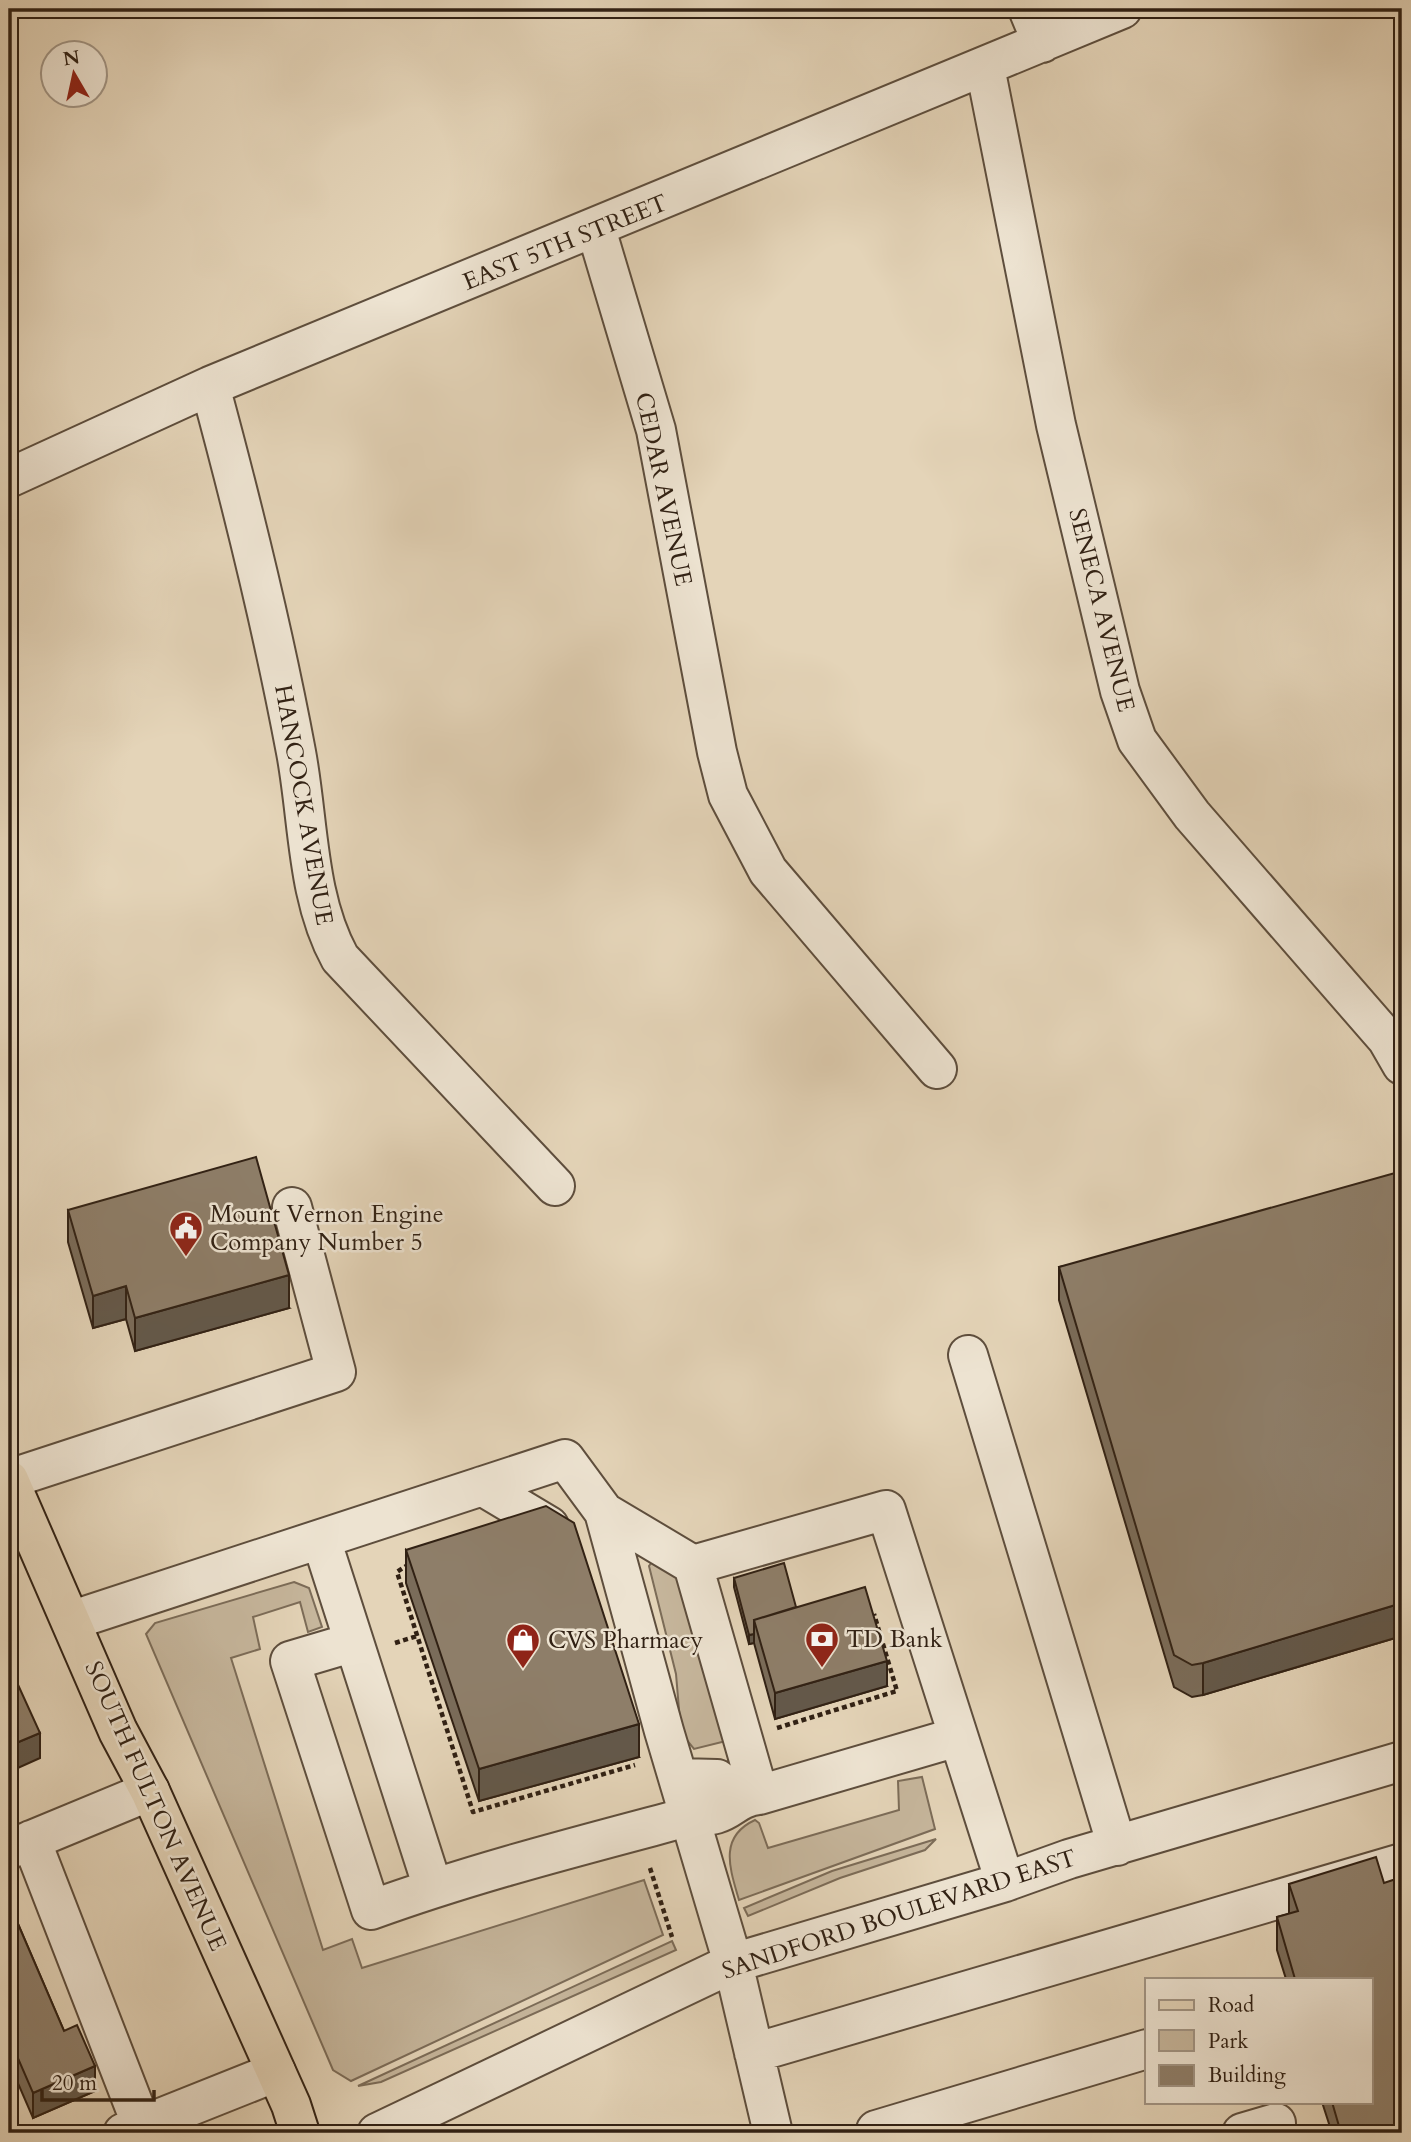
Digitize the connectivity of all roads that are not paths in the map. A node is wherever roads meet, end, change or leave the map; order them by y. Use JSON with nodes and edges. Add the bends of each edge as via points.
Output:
{"nodes":[{"id":1,"x":1122,"y":9,"type":"edge"},
{"id":2,"x":1035,"y":26,"type":"edge"},
{"id":3,"x":985,"y":67,"type":"junction"},
{"id":4,"x":596,"y":229,"type":"junction"},
{"id":5,"x":211,"y":386,"type":"junction"},
{"id":6,"x":9,"y":478,"type":"edge"},
{"id":7,"x":1397,"y":1038,"type":"edge"},
{"id":8,"x":937,"y":1069,"type":"dead end"},
{"id":9,"x":555,"y":1185,"type":"dead end"},
{"id":10,"x":292,"y":1207,"type":"dead end"},
{"id":11,"x":968,"y":1355,"type":"dead end"},
{"id":12,"x":9,"y":1479,"type":"edge"},
{"id":13,"x":482,"y":1486,"type":"junction"},
{"id":14,"x":604,"y":1513,"type":"junction"},
{"id":15,"x":321,"y":1539,"type":"junction"},
{"id":16,"x":693,"y":1565,"type":"junction"},
{"id":17,"x":73,"y":1620,"type":"junction"},
{"id":18,"x":353,"y":1639,"type":"junction"},
{"id":19,"x":957,"y":1737,"type":"junction"},
{"id":20,"x":671,"y":1754,"type":"junction"},
{"id":21,"x":1402,"y":1761,"type":"edge"},
{"id":22,"x":150,"y":1791,"type":"junction"},
{"id":23,"x":750,"y":1797,"type":"junction"},
{"id":24,"x":689,"y":1817,"type":"junction"},
{"id":25,"x":20,"y":1845,"type":"edge"},
{"id":26,"x":1117,"y":1846,"type":"junction"},
{"id":27,"x":1402,"y":1863,"type":"edge"},
{"id":28,"x":1005,"y":1882,"type":"junction"},
{"id":29,"x":433,"y":1888,"type":"junction"},
{"id":30,"x":733,"y":1963,"type":"junction"},
{"id":31,"x":1145,"y":2050,"type":"edge"},
{"id":32,"x":754,"y":2053,"type":"junction"},
{"id":33,"x":276,"y":2072,"type":"junction"},
{"id":34,"x":133,"y":2130,"type":"edge"},
{"id":35,"x":300,"y":2133,"type":"edge"},
{"id":36,"x":377,"y":2133,"type":"edge"},
{"id":37,"x":773,"y":2133,"type":"edge"},
{"id":38,"x":877,"y":2133,"type":"edge"}],
"edges":[{"from":1,"to":2,"type":"street","name":"EAST 5TH STREET"},
{"from":2,"to":3,"type":"street","name":"EAST 5TH STREET"},
{"from":3,"to":4,"type":"street","name":"EAST 5TH STREET"},
{"from":3,"to":7,"type":"street","name":"SENECA AVENUE","via":[[1056,425],[1120,691],[1137,740],[1192,815]]},
{"from":4,"to":5,"type":"street","name":"EAST 5TH STREET"},
{"from":4,"to":8,"type":"street","name":"CEDAR AVENUE","via":[[656,430],[728,795],[768,872]]},
{"from":5,"to":6,"type":"street","name":"EAST 5TH STREET"},
{"from":5,"to":9,"type":"street","name":"HANCOCK AVENUE","via":[[257,556],[297,756],[304,825],[325,931],[340,958]]},
{"from":10,"to":12,"type":"street","via":[[336,1372]]},
{"from":11,"to":26,"type":"street"},
{"from":12,"to":17,"type":"main road","name":"SOUTH FULTON AVENUE"},
{"from":13,"to":14,"type":"street","via":[[565,1459]]},
{"from":13,"to":15,"type":"street"},
{"from":13,"to":20,"type":"street","via":[[586,1546],[643,1710]]},
{"from":14,"to":16,"type":"street"},
{"from":14,"to":20,"type":"street"},
{"from":15,"to":17,"type":"street"},
{"from":15,"to":18,"type":"street"},
{"from":16,"to":19,"type":"street","via":[[886,1510]]},
{"from":16,"to":23,"type":"street","via":[[741,1739]]},
{"from":17,"to":22,"type":"main road","name":"SOUTH FULTON AVENUE","via":[[118,1731]]},
{"from":18,"to":29,"type":"street"},
{"from":18,"to":29,"type":"street","via":[[290,1661],[371,1910]]},
{"from":19,"to":23,"type":"street"},
{"from":19,"to":28,"type":"street"},
{"from":20,"to":23,"type":"street"},
{"from":20,"to":24,"type":"street"},
{"from":21,"to":26,"type":"street","name":"SANDFORD BOULEVARD EAST"},
{"from":22,"to":25,"type":"street"},
{"from":22,"to":33,"type":"main road","name":"SOUTH FULTON AVENUE"},
{"from":23,"to":24,"type":"street","via":[[718,1814]]},
{"from":24,"to":29,"type":"street"},
{"from":24,"to":30,"type":"street"},
{"from":25,"to":34,"type":"street"},
{"from":26,"to":28,"type":"street","name":"SANDFORD BOULEVARD EAST"},
{"from":27,"to":32,"type":"street"},
{"from":28,"to":30,"type":"street","name":"SANDFORD BOULEVARD EAST"},
{"from":30,"to":32,"type":"street"},
{"from":30,"to":36,"type":"street","name":"SANDFORD BOULEVARD EAST"},
{"from":31,"to":38,"type":"street"},
{"from":32,"to":37,"type":"street"},
{"from":33,"to":34,"type":"street"},
{"from":33,"to":35,"type":"main road","name":"SOUTH FULTON AVENUE"}]}
